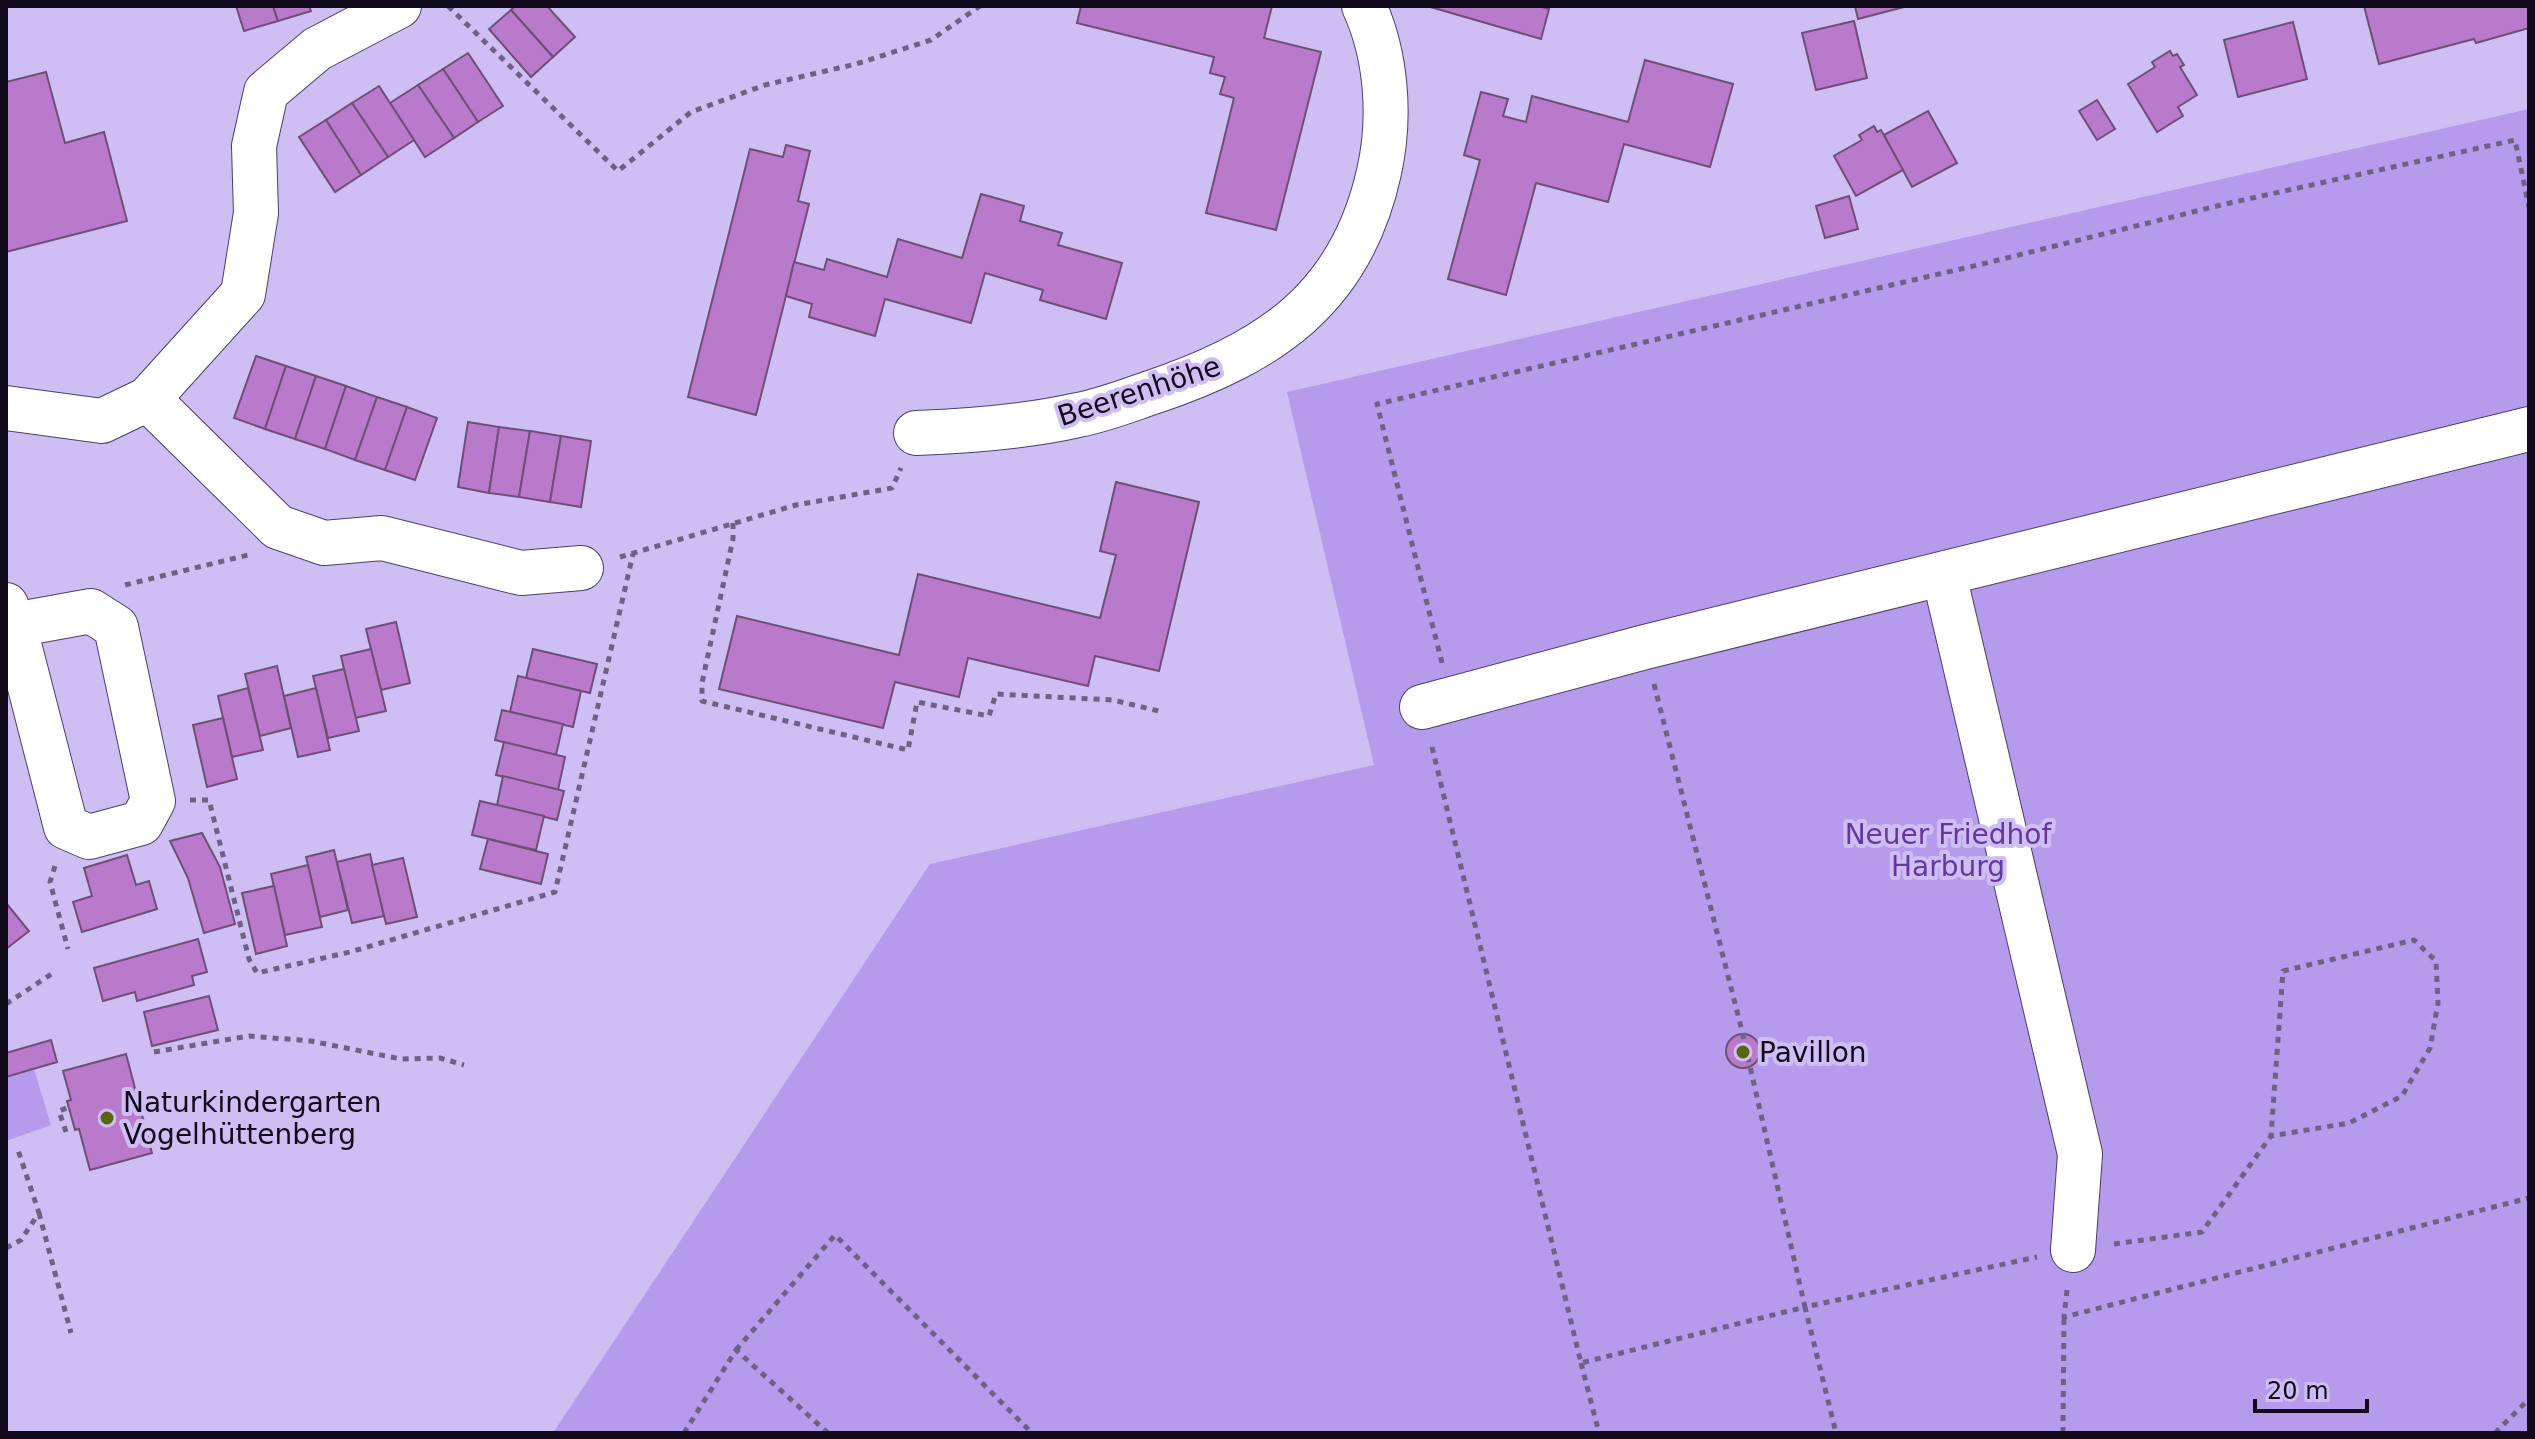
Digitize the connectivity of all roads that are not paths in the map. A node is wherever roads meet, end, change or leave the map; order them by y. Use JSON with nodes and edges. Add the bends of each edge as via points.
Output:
{"nodes":[{"id":1,"x":399,"y":6,"type":"edge"},
{"id":2,"x":1364,"y":6,"type":"edge"},
{"id":3,"x":148,"y":399,"type":"junction"},
{"id":4,"x":6,"y":408,"type":"edge"},
{"id":5,"x":2529,"y":429,"type":"edge"},
{"id":6,"x":916,"y":433,"type":"road end"},
{"id":7,"x":581,"y":568,"type":"road end"},
{"id":8,"x":1944,"y":575,"type":"junction"},
{"id":9,"x":10,"y":615,"type":"edge"},
{"id":10,"x":1439,"y":702,"type":"road end"},
{"id":11,"x":2073,"y":1250,"type":"road end"}],
"edges":[{"from":1,"to":3,"type":"street","via":[[317,49],[266,92],[254,146],[256,213],[243,294]]},
{"from":2,"to":6,"type":"street","name":"Beerenhöhe","via":[[1379,49],[1383,82],[1383,156],[1376,186],[1333,277],[1284,330],[1216,369],[1080,415],[1000,428]]},
{"from":3,"to":4,"type":"street","via":[[102,421]]},
{"from":3,"to":7,"type":"street","via":[[278,527],[324,543],[382,538],[521,573]]},
{"from":5,"to":8,"type":"street"},
{"from":8,"to":10,"type":"street"},
{"from":8,"to":11,"type":"street","via":[[2080,1154]]},
{"from":9,"to":9,"type":"street","via":[[66,827],[89,837],[141,823],[153,801],[116,627],[91,611]]}]}
